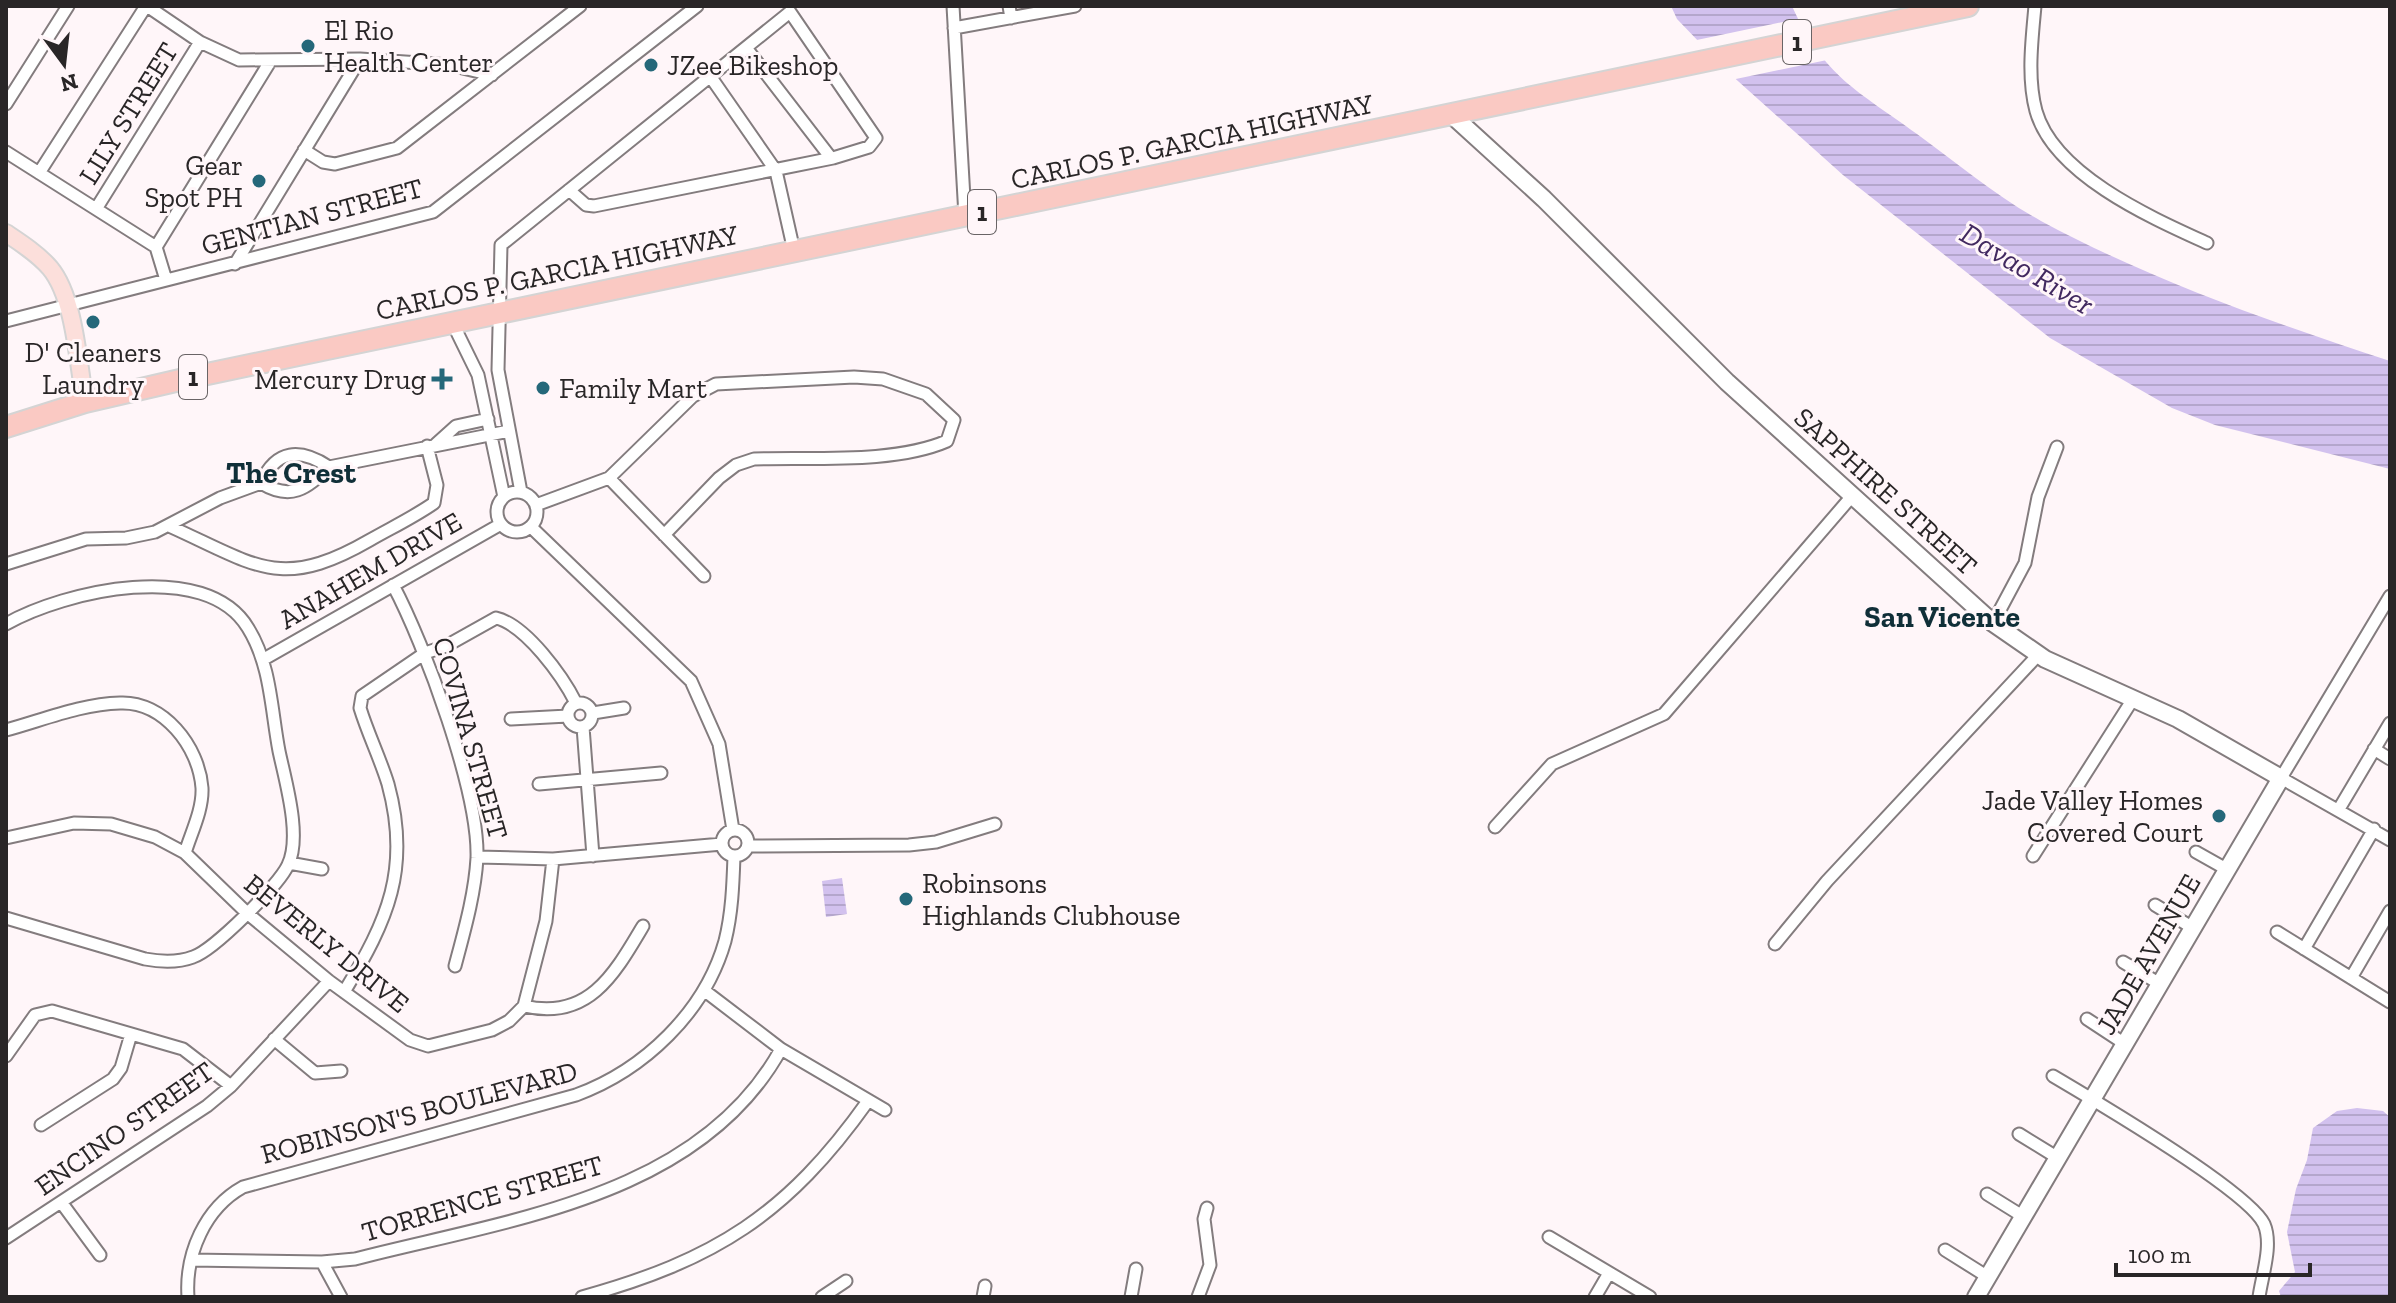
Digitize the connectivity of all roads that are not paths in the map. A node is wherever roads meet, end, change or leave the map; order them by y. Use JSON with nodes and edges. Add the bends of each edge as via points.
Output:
{"nodes":[{"id":1,"x":68,"y":6,"type":"edge"},
{"id":2,"x":146,"y":6,"type":"edge"},
{"id":3,"x":580,"y":6,"type":"edge"},
{"id":4,"x":697,"y":6,"type":"edge"},
{"id":5,"x":953,"y":6,"type":"edge"},
{"id":6,"x":1075,"y":6,"type":"edge"},
{"id":7,"x":1968,"y":6,"type":"edge"},
{"id":8,"x":2035,"y":6,"type":"edge"},
{"id":9,"x":1046,"y":9,"type":"edge"},
{"id":10,"x":1010,"y":12,"type":"edge"},
{"id":11,"x":954,"y":28,"type":"junction"},
{"id":12,"x":200,"y":42,"type":"junction"},
{"id":13,"x":747,"y":49,"type":"junction"},
{"id":14,"x":360,"y":59,"type":"junction"},
{"id":15,"x":271,"y":60,"type":"junction"},
{"id":16,"x":492,"y":75,"type":"junction"},
{"id":17,"x":710,"y":76,"type":"junction"},
{"id":18,"x":6,"y":104,"type":"edge"},
{"id":19,"x":1453,"y":116,"type":"junction"},
{"id":20,"x":304,"y":150,"type":"junction"},
{"id":21,"x":6,"y":152,"type":"edge"},
{"id":22,"x":831,"y":158,"type":"junction"},
{"id":23,"x":776,"y":171,"type":"junction"},
{"id":24,"x":39,"y":173,"type":"junction"},
{"id":25,"x":569,"y":190,"type":"junction"},
{"id":26,"x":96,"y":209,"type":"junction"},
{"id":27,"x":965,"y":216,"type":"junction"},
{"id":28,"x":6,"y":233,"type":"edge"},
{"id":29,"x":2207,"y":243,"type":"dead end"},
{"id":30,"x":156,"y":247,"type":"junction"},
{"id":31,"x":794,"y":251,"type":"junction"},
{"id":32,"x":235,"y":264,"type":"junction"},
{"id":33,"x":166,"y":280,"type":"junction"},
{"id":34,"x":68,"y":306,"type":"junction"},
{"id":35,"x":498,"y":312,"type":"junction"},
{"id":36,"x":6,"y":321,"type":"edge"},
{"id":37,"x":452,"y":322,"type":"junction"},
{"id":38,"x":500,"y":387,"type":"junction"},
{"id":39,"x":482,"y":391,"type":"junction"},
{"id":40,"x":85,"y":402,"type":"junction"},
{"id":41,"x":488,"y":419,"type":"junction"},
{"id":42,"x":6,"y":427,"type":"edge"},
{"id":43,"x":509,"y":431,"type":"junction"},
{"id":44,"x":492,"y":435,"type":"junction"},
{"id":45,"x":431,"y":445,"type":"junction"},
{"id":46,"x":2057,"y":447,"type":"dead end"},
{"id":47,"x":329,"y":467,"type":"junction"},
{"id":48,"x":609,"y":478,"type":"junction"},
{"id":49,"x":261,"y":483,"type":"junction"},
{"id":50,"x":521,"y":492,"type":"junction"},
{"id":51,"x":1852,"y":496,"type":"junction"},
{"id":52,"x":504,"y":497,"type":"junction"},
{"id":53,"x":536,"y":505,"type":"junction"},
{"id":54,"x":501,"y":524,"type":"junction"},
{"id":55,"x":169,"y":526,"type":"junction"},
{"id":56,"x":531,"y":527,"type":"junction"},
{"id":57,"x":664,"y":535,"type":"junction"},
{"id":58,"x":6,"y":564,"type":"edge"},
{"id":59,"x":704,"y":576,"type":"dead end"},
{"id":60,"x":393,"y":585,"type":"junction"},
{"id":61,"x":2390,"y":596,"type":"edge"},
{"id":62,"x":1993,"y":623,"type":"junction"},
{"id":63,"x":6,"y":624,"type":"edge"},
{"id":64,"x":425,"y":653,"type":"junction"},
{"id":65,"x":2038,"y":655,"type":"junction"},
{"id":66,"x":264,"y":659,"type":"junction"},
{"id":67,"x":2133,"y":699,"type":"junction"},
{"id":68,"x":576,"y":703,"type":"junction"},
{"id":69,"x":624,"y":708,"type":"dead end"},
{"id":70,"x":593,"y":713,"type":"junction"},
{"id":71,"x":568,"y":716,"type":"junction"},
{"id":72,"x":511,"y":719,"type":"dead end"},
{"id":73,"x":2390,"y":723,"type":"edge"},
{"id":74,"x":583,"y":727,"type":"junction"},
{"id":75,"x":6,"y":730,"type":"edge"},
{"id":76,"x":2374,"y":749,"type":"junction"},
{"id":77,"x":2390,"y":759,"type":"edge"},
{"id":78,"x":661,"y":773,"type":"dead end"},
{"id":79,"x":2281,"y":778,"type":"junction"},
{"id":80,"x":590,"y":779,"type":"junction"},
{"id":81,"x":539,"y":784,"type":"dead end"},
{"id":82,"x":2339,"y":809,"type":"junction"},
{"id":83,"x":995,"y":824,"type":"dead end"},
{"id":84,"x":1495,"y":827,"type":"dead end"},
{"id":85,"x":2374,"y":829,"type":"junction"},
{"id":86,"x":733,"y":830,"type":"junction"},
{"id":87,"x":6,"y":838,"type":"edge"},
{"id":88,"x":2390,"y":840,"type":"edge"},
{"id":89,"x":722,"y":844,"type":"junction"},
{"id":90,"x":748,"y":846,"type":"junction"},
{"id":91,"x":2196,"y":852,"type":"dead end"},
{"id":92,"x":185,"y":853,"type":"junction"},
{"id":93,"x":593,"y":856,"type":"junction"},
{"id":94,"x":734,"y":856,"type":"junction"},
{"id":95,"x":2033,"y":856,"type":"dead end"},
{"id":96,"x":477,"y":857,"type":"junction"},
{"id":97,"x":553,"y":859,"type":"junction"},
{"id":98,"x":289,"y":863,"type":"junction"},
{"id":99,"x":322,"y":869,"type":"dead end"},
{"id":100,"x":2228,"y":870,"type":"junction"},
{"id":101,"x":2155,"y":905,"type":"dead end"},
{"id":102,"x":2390,"y":911,"type":"edge"},
{"id":103,"x":247,"y":913,"type":"junction"},
{"id":104,"x":6,"y":918,"type":"edge"},
{"id":105,"x":643,"y":926,"type":"dead end"},
{"id":106,"x":2193,"y":928,"type":"junction"},
{"id":107,"x":2277,"y":932,"type":"dead end"},
{"id":108,"x":1775,"y":944,"type":"dead end"},
{"id":109,"x":2304,"y":949,"type":"junction"},
{"id":110,"x":2123,"y":962,"type":"dead end"},
{"id":111,"x":455,"y":966,"type":"dead end"},
{"id":112,"x":2351,"y":978,"type":"junction"},
{"id":113,"x":329,"y":981,"type":"junction"},
{"id":114,"x":2160,"y":984,"type":"junction"},
{"id":115,"x":705,"y":991,"type":"junction"},
{"id":116,"x":344,"y":992,"type":"junction"},
{"id":117,"x":2390,"y":1002,"type":"edge"},
{"id":118,"x":524,"y":1006,"type":"junction"},
{"id":119,"x":2087,"y":1019,"type":"dead end"},
{"id":120,"x":131,"y":1034,"type":"junction"},
{"id":121,"x":274,"y":1039,"type":"junction"},
{"id":122,"x":2125,"y":1044,"type":"junction"},
{"id":123,"x":781,"y":1049,"type":"junction"},
{"id":124,"x":6,"y":1056,"type":"edge"},
{"id":125,"x":341,"y":1071,"type":"dead end"},
{"id":126,"x":2053,"y":1076,"type":"dead end"},
{"id":127,"x":231,"y":1086,"type":"junction"},
{"id":128,"x":2093,"y":1100,"type":"junction"},
{"id":129,"x":868,"y":1101,"type":"junction"},
{"id":130,"x":885,"y":1110,"type":"dead end"},
{"id":131,"x":41,"y":1125,"type":"dead end"},
{"id":132,"x":2019,"y":1134,"type":"dead end"},
{"id":133,"x":2058,"y":1158,"type":"junction"},
{"id":134,"x":1987,"y":1194,"type":"dead end"},
{"id":135,"x":61,"y":1202,"type":"junction"},
{"id":136,"x":1207,"y":1208,"type":"dead end"},
{"id":137,"x":2024,"y":1217,"type":"junction"},
{"id":138,"x":1549,"y":1237,"type":"dead end"},
{"id":139,"x":6,"y":1238,"type":"edge"},
{"id":140,"x":1945,"y":1250,"type":"dead end"},
{"id":141,"x":100,"y":1255,"type":"dead end"},
{"id":142,"x":191,"y":1260,"type":"junction"},
{"id":143,"x":322,"y":1262,"type":"junction"},
{"id":144,"x":1136,"y":1269,"type":"dead end"},
{"id":145,"x":1609,"y":1273,"type":"junction"},
{"id":146,"x":1988,"y":1277,"type":"junction"},
{"id":147,"x":846,"y":1281,"type":"dead end"},
{"id":148,"x":589,"y":1296,"type":"edge"},
{"id":149,"x":188,"y":1297,"type":"edge"},
{"id":150,"x":341,"y":1297,"type":"edge"},
{"id":151,"x":822,"y":1297,"type":"edge"},
{"id":152,"x":1131,"y":1297,"type":"edge"},
{"id":153,"x":1198,"y":1297,"type":"edge"},
{"id":154,"x":1595,"y":1297,"type":"edge"},
{"id":155,"x":1650,"y":1297,"type":"edge"},
{"id":156,"x":1976,"y":1297,"type":"edge"},
{"id":157,"x":2259,"y":1297,"type":"edge"}],
"edges":[{"from":1,"to":18,"type":"street"},
{"from":2,"to":12,"type":"street"},
{"from":2,"to":24,"type":"street"},
{"from":3,"to":16,"type":"street"},
{"from":4,"to":32,"type":"street","name":"GENTIAN STREET","via":[[438,209]]},
{"from":5,"to":11,"type":"street"},
{"from":6,"to":9,"type":"street"},
{"from":7,"to":19,"type":"highway","name":"CARLOS P. GARCIA HIGHWAY","number":"1"},
{"from":8,"to":29,"type":"street","via":[[2033,99],[2051,139],[2121,202]]},
{"from":9,"to":10,"type":"street"},
{"from":10,"to":11,"type":"street"},
{"from":11,"to":27,"type":"street"},
{"from":12,"to":15,"type":"street","via":[[230,58]]},
{"from":12,"to":26,"type":"street","name":"LILY STREET"},
{"from":13,"to":17,"type":"street"},
{"from":13,"to":22,"type":"street"},
{"from":13,"to":22,"type":"street","via":[[790,12],[876,138],[869,147]]},
{"from":14,"to":15,"type":"street"},
{"from":14,"to":16,"type":"street","via":[[450,65]]},
{"from":14,"to":20,"type":"street"},
{"from":15,"to":30,"type":"street"},
{"from":16,"to":20,"type":"street","via":[[389,152],[328,164]]},
{"from":17,"to":23,"type":"street"},
{"from":17,"to":25,"type":"street"},
{"from":19,"to":27,"type":"highway","name":"CARLOS P. GARCIA HIGHWAY","number":"1"},
{"from":19,"to":51,"type":"street","name":"SAPPHIRE STREET"},
{"from":20,"to":32,"type":"street"},
{"from":21,"to":24,"type":"street"},
{"from":22,"to":23,"type":"street"},
{"from":23,"to":25,"type":"street","via":[[594,206]]},
{"from":23,"to":31,"type":"street"},
{"from":24,"to":26,"type":"street"},
{"from":25,"to":35,"type":"street","via":[[499,246]]},
{"from":26,"to":30,"type":"street"},
{"from":27,"to":31,"type":"highway","name":"CARLOS P. GARCIA HIGHWAY","number":"1"},
{"from":28,"to":34,"type":"main road","via":[[50,268]]},
{"from":30,"to":33,"type":"street"},
{"from":31,"to":35,"type":"highway","name":"CARLOS P. GARCIA HIGHWAY","number":"1"},
{"from":32,"to":33,"type":"street","name":"GENTIAN STREET"},
{"from":33,"to":34,"type":"street","name":"GENTIAN STREET"},
{"from":34,"to":36,"type":"street","name":"GENTIAN STREET"},
{"from":34,"to":40,"type":"main road"},
{"from":35,"to":37,"type":"highway","name":"CARLOS P. GARCIA HIGHWAY","number":"1"},
{"from":35,"to":38,"type":"street"},
{"from":37,"to":39,"type":"street"},
{"from":37,"to":40,"type":"highway","name":"CARLOS P. GARCIA HIGHWAY","number":"1"},
{"from":38,"to":39,"type":"street"},
{"from":38,"to":43,"type":"street"},
{"from":39,"to":41,"type":"street"},
{"from":40,"to":42,"type":"highway","name":"CARLOS P. GARCIA HIGHWAY","number":"1"},
{"from":41,"to":44,"type":"street"},
{"from":41,"to":45,"type":"street","via":[[456,426]]},
{"from":43,"to":44,"type":"street"},
{"from":43,"to":50,"type":"street"},
{"from":44,"to":45,"type":"street"},
{"from":44,"to":52,"type":"street"},
{"from":45,"to":47,"type":"street"},
{"from":45,"to":55,"type":"street","via":[[434,503],[332,562],[290,571],[270,568]]},
{"from":46,"to":62,"type":"street","via":[[2038,497],[2022,570]]},
{"from":47,"to":49,"type":"street","via":[[295,492],[280,493]]},
{"from":47,"to":49,"type":"street","via":[[308,455],[282,457],[271,463]]},
{"from":48,"to":53,"type":"street"},
{"from":48,"to":57,"type":"street"},
{"from":48,"to":57,"type":"street","via":[[693,396],[716,384],[854,377],[899,382],[926,394],[955,425],[947,441],[931,448],[745,461],[719,478]]},
{"from":49,"to":55,"type":"street"},
{"from":50,"to":52,"type":"street"},
{"from":50,"to":53,"type":"street"},
{"from":51,"to":62,"type":"street","name":"SAPPHIRE STREET"},
{"from":51,"to":84,"type":"street","via":[[1664,714],[1552,764]]},
{"from":52,"to":54,"type":"street","via":[[497,512]]},
{"from":53,"to":56,"type":"street"},
{"from":54,"to":56,"type":"street","via":[[513,532]]},
{"from":54,"to":60,"type":"street","name":"ANAHEM DRIVE"},
{"from":55,"to":58,"type":"street","via":[[141,536],[64,544]]},
{"from":56,"to":86,"type":"street","via":[[691,681],[719,744]]},
{"from":57,"to":59,"type":"street"},
{"from":60,"to":64,"type":"street","name":"COVINA STREET"},
{"from":60,"to":66,"type":"street","name":"ANAHEM DRIVE"},
{"from":61,"to":79,"type":"street","name":"JADE AVENUE"},
{"from":62,"to":65,"type":"street","name":"SAPPHIRE STREET"},
{"from":63,"to":66,"type":"street","via":[[70,599],[167,586],[191,590],[234,612]]},
{"from":64,"to":68,"type":"street","via":[[486,620],[502,619],[556,666]]},
{"from":64,"to":96,"type":"street","name":"COVINA STREET","via":[[468,795]]},
{"from":64,"to":116,"type":"street","via":[[359,702],[396,818],[398,862],[381,929]]},
{"from":65,"to":67,"type":"street","name":"SAPPHIRE STREET"},
{"from":65,"to":108,"type":"street"},
{"from":66,"to":98,"type":"street","via":[[290,802]]},
{"from":67,"to":79,"type":"street","name":"SAPPHIRE STREET"},
{"from":67,"to":95,"type":"street"},
{"from":68,"to":70,"type":"street","via":[[587,704]]},
{"from":68,"to":71,"type":"street"},
{"from":69,"to":70,"type":"street"},
{"from":70,"to":74,"type":"street"},
{"from":71,"to":72,"type":"street"},
{"from":71,"to":74,"type":"street","via":[[573,725]]},
{"from":73,"to":76,"type":"street"},
{"from":74,"to":80,"type":"street"},
{"from":75,"to":92,"type":"street","via":[[122,702],[151,709],[172,723],[195,761],[202,790]]},
{"from":76,"to":77,"type":"street"},
{"from":76,"to":82,"type":"street"},
{"from":78,"to":80,"type":"street"},
{"from":79,"to":82,"type":"street","name":"SAPPHIRE STREET"},
{"from":79,"to":100,"type":"street","name":"JADE AVENUE"},
{"from":80,"to":81,"type":"street"},
{"from":80,"to":93,"type":"street"},
{"from":82,"to":85,"type":"street","name":"SAPPHIRE STREET"},
{"from":83,"to":90,"type":"street","via":[[909,845]]},
{"from":85,"to":88,"type":"street","name":"SAPPHIRE STREET"},
{"from":85,"to":109,"type":"street"},
{"from":86,"to":89,"type":"street","via":[[723,836]]},
{"from":86,"to":90,"type":"street","via":[[744,832]]},
{"from":87,"to":92,"type":"street","name":"BEVERLY DRIVE","via":[[74,823],[111,824]]},
{"from":89,"to":93,"type":"street","name":"COVINA STREET"},
{"from":89,"to":94,"type":"street"},
{"from":90,"to":94,"type":"street"},
{"from":91,"to":100,"type":"street"},
{"from":92,"to":103,"type":"street","name":"BEVERLY DRIVE"},
{"from":93,"to":97,"type":"street","name":"COVINA STREET"},
{"from":94,"to":115,"type":"street","name":"ROBINSON'S BOULEVARD","via":[[731,913]]},
{"from":96,"to":97,"type":"street","name":"COVINA STREET"},
{"from":96,"to":111,"type":"street"},
{"from":97,"to":118,"type":"street","via":[[546,921]]},
{"from":98,"to":99,"type":"street"},
{"from":98,"to":103,"type":"street"},
{"from":100,"to":106,"type":"street","name":"JADE AVENUE"},
{"from":101,"to":106,"type":"street"},
{"from":102,"to":112,"type":"street"},
{"from":103,"to":104,"type":"street","via":[[205,951],[162,962]]},
{"from":103,"to":113,"type":"street","name":"BEVERLY DRIVE"},
{"from":105,"to":118,"type":"street","via":[[619,966],[575,1005],[553,1011]]},
{"from":106,"to":114,"type":"street","name":"JADE AVENUE"},
{"from":107,"to":109,"type":"street"},
{"from":109,"to":112,"type":"street"},
{"from":110,"to":114,"type":"street"},
{"from":112,"to":117,"type":"street"},
{"from":113,"to":116,"type":"street","name":"BEVERLY DRIVE"},
{"from":113,"to":121,"type":"street","name":"ENCINO STREET"},
{"from":114,"to":122,"type":"street","name":"JADE AVENUE"},
{"from":115,"to":123,"type":"street"},
{"from":115,"to":142,"type":"street","name":"ROBINSON'S BOULEVARD","via":[[651,1053],[599,1087],[243,1187],[214,1210]]},
{"from":116,"to":118,"type":"street","name":"BEVERLY DRIVE","via":[[410,1040],[428,1046],[492,1030]]},
{"from":119,"to":122,"type":"street"},
{"from":120,"to":124,"type":"street","via":[[45,1011],[35,1015]]},
{"from":120,"to":127,"type":"street","via":[[183,1049]]},
{"from":120,"to":131,"type":"street","via":[[113,1079]]},
{"from":121,"to":125,"type":"street","via":[[315,1073]]},
{"from":121,"to":127,"type":"street","name":"ENCINO STREET"},
{"from":122,"to":128,"type":"street","name":"JADE AVENUE"},
{"from":123,"to":129,"type":"street"},
{"from":123,"to":143,"type":"street","name":"TORRENCE STREET","via":[[757,1087],[712,1133],[621,1184],[520,1217],[355,1259]]},
{"from":126,"to":128,"type":"street"},
{"from":127,"to":135,"type":"street","name":"ENCINO STREET"},
{"from":128,"to":133,"type":"street","name":"JADE AVENUE"},
{"from":128,"to":157,"type":"street","via":[[2207,1175],[2259,1217],[2267,1241]]},
{"from":129,"to":130,"type":"street"},
{"from":129,"to":148,"type":"street","via":[[809,1176],[749,1227],[686,1262]]},
{"from":132,"to":133,"type":"street"},
{"from":133,"to":137,"type":"street","name":"JADE AVENUE"},
{"from":134,"to":137,"type":"street"},
{"from":135,"to":139,"type":"street","name":"ENCINO STREET"},
{"from":135,"to":141,"type":"street"},
{"from":136,"to":153,"type":"street","via":[[1210,1265]]},
{"from":137,"to":146,"type":"street","name":"JADE AVENUE"},
{"from":138,"to":145,"type":"street"},
{"from":140,"to":146,"type":"street"},
{"from":142,"to":143,"type":"street","name":"TORRENCE STREET"},
{"from":142,"to":149,"type":"street","name":"ROBINSON'S BOULEVARD"},
{"from":143,"to":150,"type":"street"},
{"from":144,"to":152,"type":"street"},
{"from":145,"to":154,"type":"street"},
{"from":145,"to":155,"type":"street"},
{"from":146,"to":156,"type":"street","name":"JADE AVENUE"},
{"from":147,"to":151,"type":"street"}]}
